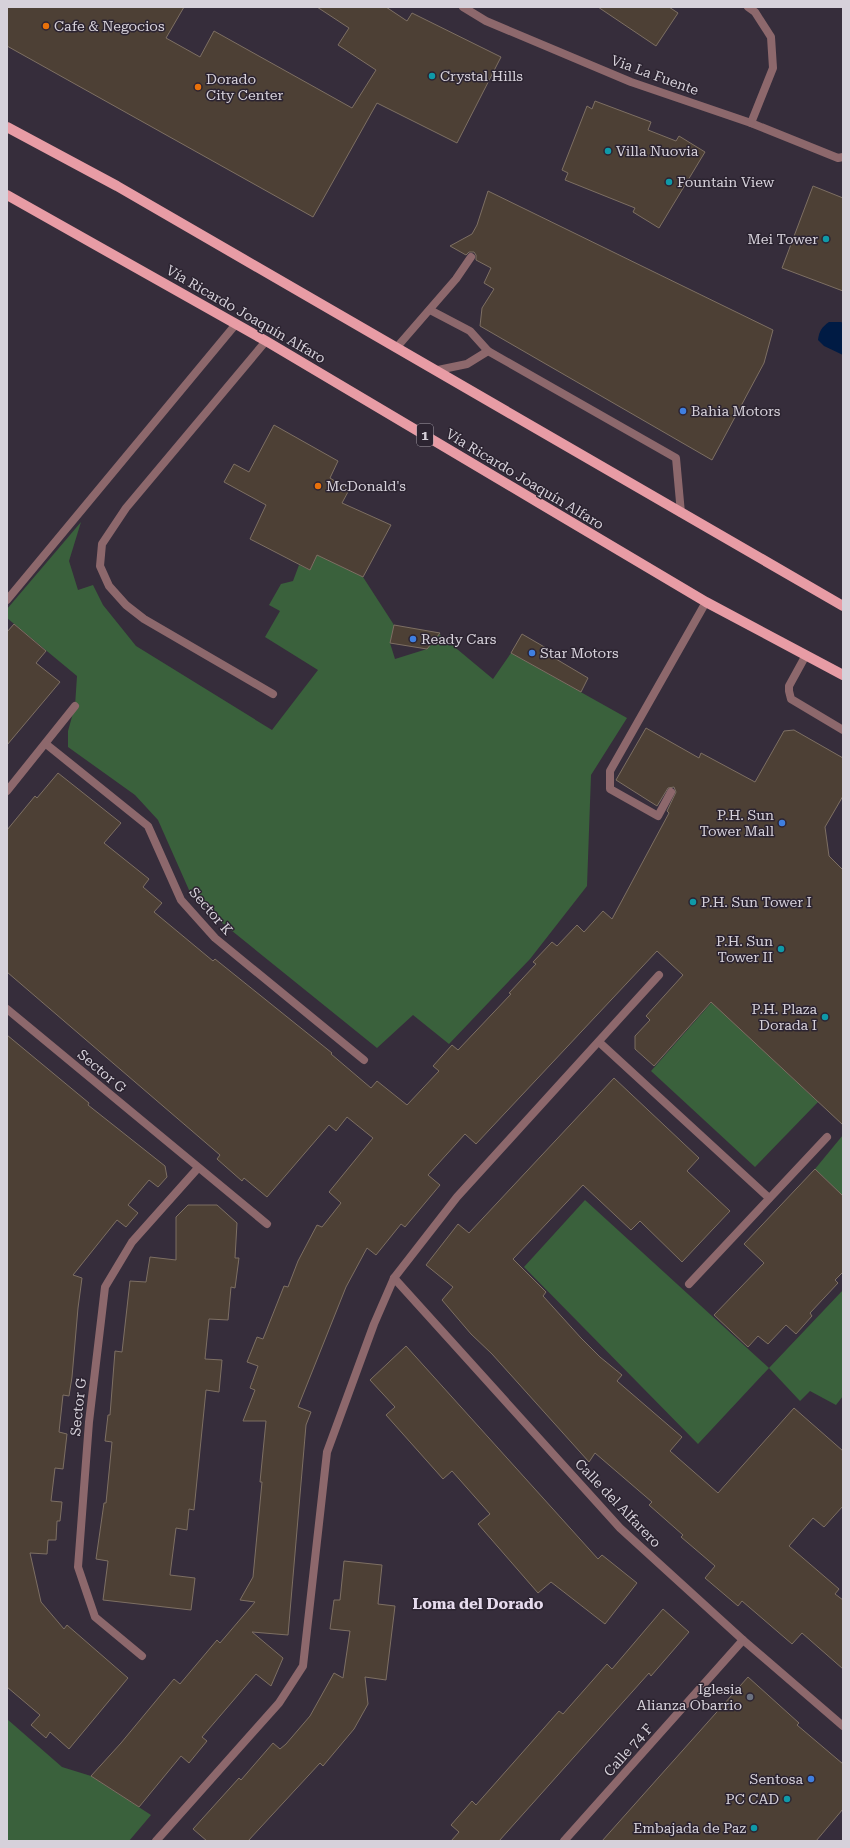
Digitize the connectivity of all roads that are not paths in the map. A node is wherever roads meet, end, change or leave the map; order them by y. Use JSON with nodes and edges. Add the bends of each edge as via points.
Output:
{"nodes":[{"id":1,"x":463,"y":7,"type":"edge"},
{"id":2,"x":748,"y":7,"type":"edge"},
{"id":3,"x":751,"y":123,"type":"junction"},
{"id":4,"x":7,"y":126,"type":"edge"},
{"id":5,"x":843,"y":157,"type":"edge"},
{"id":6,"x":7,"y":196,"type":"edge"},
{"id":7,"x":471,"y":257,"type":"dead end"},
{"id":8,"x":430,"y":310,"type":"junction"},
{"id":9,"x":236,"y":324,"type":"junction"},
{"id":10,"x":266,"y":341,"type":"junction"},
{"id":11,"x":397,"y":347,"type":"junction"},
{"id":12,"x":488,"y":351,"type":"junction"},
{"id":13,"x":438,"y":370,"type":"junction"},
{"id":14,"x":681,"y":513,"type":"junction"},
{"id":15,"x":7,"y":600,"type":"edge"},
{"id":16,"x":706,"y":602,"type":"junction"},
{"id":17,"x":843,"y":606,"type":"edge"},
{"id":18,"x":806,"y":655,"type":"junction"},
{"id":19,"x":843,"y":675,"type":"edge"},
{"id":20,"x":273,"y":694,"type":"dead end"},
{"id":21,"x":75,"y":706,"type":"dead end"},
{"id":22,"x":843,"y":730,"type":"edge"},
{"id":23,"x":46,"y":744,"type":"junction"},
{"id":24,"x":7,"y":791,"type":"edge"},
{"id":25,"x":671,"y":792,"type":"dead end"},
{"id":26,"x":659,"y":975,"type":"dead end"},
{"id":27,"x":7,"y":1009,"type":"edge"},
{"id":28,"x":599,"y":1042,"type":"junction"},
{"id":29,"x":364,"y":1060,"type":"dead end"},
{"id":30,"x":827,"y":1137,"type":"dead end"},
{"id":31,"x":198,"y":1168,"type":"junction"},
{"id":32,"x":769,"y":1198,"type":"junction"},
{"id":33,"x":267,"y":1224,"type":"dead end"},
{"id":34,"x":394,"y":1278,"type":"junction"},
{"id":35,"x":689,"y":1284,"type":"dead end"},
{"id":36,"x":743,"y":1640,"type":"junction"},
{"id":37,"x":142,"y":1656,"type":"dead end"},
{"id":38,"x":843,"y":1726,"type":"edge"},
{"id":39,"x":156,"y":1841,"type":"edge"},
{"id":40,"x":564,"y":1841,"type":"edge"}],
"edges":[{"from":1,"to":3,"type":"street","name":"Via La Fuente","via":[[486,21],[631,82]]},
{"from":2,"to":3,"type":"street","via":[[755,12],[771,37],[773,68]]},
{"from":3,"to":5,"type":"street","name":"Via La Fuente","via":[[838,158]]},
{"from":4,"to":11,"type":"main road","via":[[117,186]]},
{"from":6,"to":9,"type":"main road","name":"Vía Ricardo Joaquín Alfaro","number":"1"},
{"from":7,"to":8,"type":"street"},
{"from":8,"to":11,"type":"street"},
{"from":8,"to":12,"type":"street","via":[[470,331]]},
{"from":9,"to":10,"type":"main road","name":"Vía Ricardo Joaquín Alfaro","number":"1"},
{"from":9,"to":15,"type":"street"},
{"from":10,"to":16,"type":"main road","name":"Vía Ricardo Joaquín Alfaro","number":"1"},
{"from":10,"to":20,"type":"street","via":[[126,508],[102,544],[100,566],[109,586],[126,605],[144,619]]},
{"from":11,"to":13,"type":"main road"},
{"from":12,"to":13,"type":"street","via":[[467,364]]},
{"from":12,"to":14,"type":"street","via":[[676,458]]},
{"from":13,"to":14,"type":"main road"},
{"from":14,"to":17,"type":"main road"},
{"from":16,"to":18,"type":"main road","name":"Vía Ricardo Joaquín Alfaro","number":"1"},
{"from":16,"to":25,"type":"street","via":[[610,771],[610,788],[658,816]]},
{"from":18,"to":19,"type":"main road","name":"Vía Ricardo Joaquín Alfaro","number":"1"},
{"from":18,"to":22,"type":"street","via":[[789,686],[791,699]]},
{"from":21,"to":23,"type":"street"},
{"from":23,"to":24,"type":"street"},
{"from":23,"to":29,"type":"street","name":"Sector K","via":[[148,826],[181,900],[215,938]]},
{"from":26,"to":28,"type":"street"},
{"from":27,"to":31,"type":"street","name":"Sector G"},
{"from":28,"to":32,"type":"street"},
{"from":28,"to":34,"type":"street","via":[[457,1198]]},
{"from":30,"to":32,"type":"street"},
{"from":31,"to":33,"type":"street","name":"Sector G"},
{"from":31,"to":37,"type":"street","name":"Sector G","via":[[132,1242],[105,1287],[89,1422],[78,1567],[95,1617]]},
{"from":32,"to":35,"type":"street"},
{"from":34,"to":36,"type":"street","name":"Calle del Alfarero","via":[[620,1528]]},
{"from":34,"to":39,"type":"street","via":[[374,1324],[327,1452],[303,1666],[279,1703]]},
{"from":36,"to":38,"type":"street","name":"Calle del Alfarero"},
{"from":36,"to":40,"type":"street","name":"Calle 74 F"}]}
